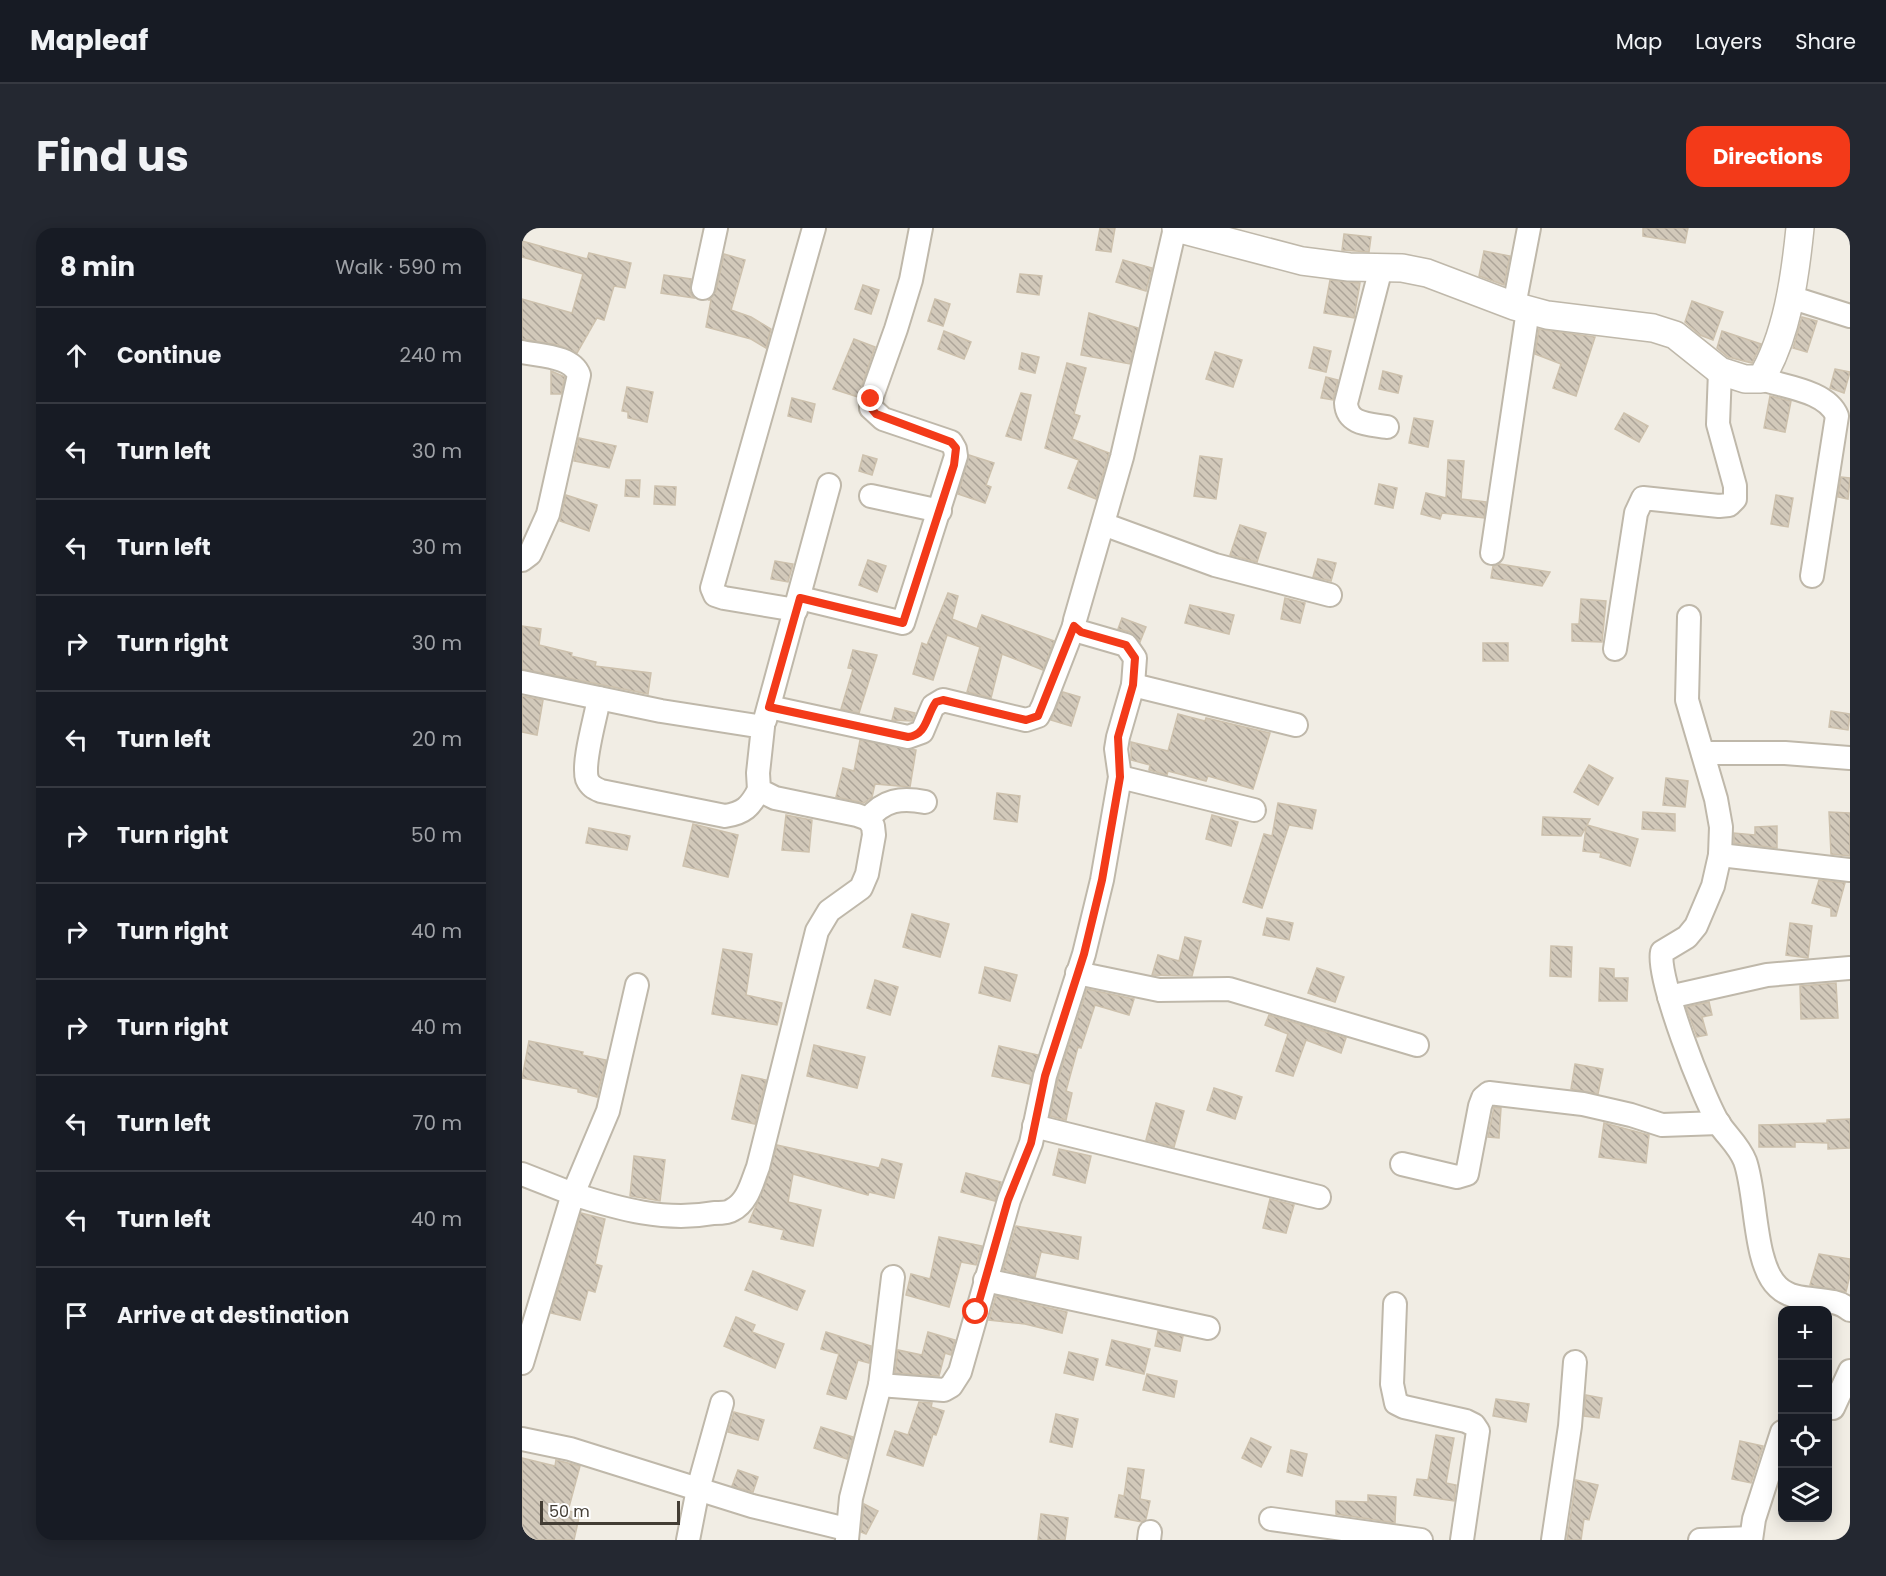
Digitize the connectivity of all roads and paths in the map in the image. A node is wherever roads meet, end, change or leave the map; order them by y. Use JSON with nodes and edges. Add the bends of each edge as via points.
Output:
{"nodes":[{"id":1,"x":716,"y":228,"type":"edge"},
{"id":2,"x":814,"y":228,"type":"edge"},
{"id":3,"x":921,"y":228,"type":"edge"},
{"id":4,"x":1176,"y":228,"type":"edge"},
{"id":5,"x":1529,"y":228,"type":"edge"},
{"id":6,"x":1800,"y":228,"type":"edge"},
{"id":7,"x":1257,"y":238,"type":"edge"},
{"id":8,"x":1381,"y":268,"type":"junction"},
{"id":9,"x":703,"y":288,"type":"dead end"},
{"id":10,"x":1790,"y":297,"type":"junction"},
{"id":11,"x":1521,"y":308,"type":"junction"},
{"id":12,"x":1850,"y":316,"type":"edge"},
{"id":13,"x":522,"y":352,"type":"edge"},
{"id":14,"x":1720,"y":371,"type":"junction"},
{"id":15,"x":1761,"y":379,"type":"junction"},
{"id":16,"x":1387,"y":428,"type":"dead end"},
{"id":17,"x":829,"y":485,"type":"dead end"},
{"id":18,"x":871,"y":496,"type":"dead end"},
{"id":19,"x":940,"y":511,"type":"junction"},
{"id":20,"x":1103,"y":524,"type":"junction"},
{"id":21,"x":1492,"y":554,"type":"dead end"},
{"id":22,"x":522,"y":560,"type":"edge"},
{"id":23,"x":1812,"y":576,"type":"dead end"},
{"id":24,"x":1330,"y":595,"type":"dead end"},
{"id":25,"x":798,"y":604,"type":"junction"},
{"id":26,"x":1689,"y":617,"type":"dead end"},
{"id":27,"x":1074,"y":626,"type":"junction"},
{"id":28,"x":1615,"y":649,"type":"dead end"},
{"id":29,"x":522,"y":682,"type":"edge"},
{"id":30,"x":1133,"y":685,"type":"junction"},
{"id":31,"x":599,"y":698,"type":"junction"},
{"id":32,"x":766,"y":717,"type":"junction"},
{"id":33,"x":1296,"y":725,"type":"dead end"},
{"id":34,"x":1703,"y":753,"type":"junction"},
{"id":35,"x":1850,"y":758,"type":"edge"},
{"id":36,"x":1120,"y":777,"type":"junction"},
{"id":37,"x":759,"y":790,"type":"junction"},
{"id":38,"x":925,"y":802,"type":"dead end"},
{"id":39,"x":1254,"y":810,"type":"dead end"},
{"id":40,"x":868,"y":819,"type":"junction"},
{"id":41,"x":1720,"y":855,"type":"junction"},
{"id":42,"x":1850,"y":870,"type":"edge"},
{"id":43,"x":1850,"y":968,"type":"edge"},
{"id":44,"x":1077,"y":973,"type":"junction"},
{"id":45,"x":637,"y":985,"type":"dead end"},
{"id":46,"x":1669,"y":997,"type":"junction"},
{"id":47,"x":1417,"y":1045,"type":"dead end"},
{"id":48,"x":1719,"y":1123,"type":"junction"},
{"id":49,"x":1034,"y":1126,"type":"junction"},
{"id":50,"x":1402,"y":1164,"type":"dead end"},
{"id":51,"x":522,"y":1174,"type":"edge"},
{"id":52,"x":573,"y":1194,"type":"junction"},
{"id":53,"x":1319,"y":1197,"type":"dead end"},
{"id":54,"x":893,"y":1277,"type":"dead end"},
{"id":55,"x":985,"y":1280,"type":"junction"},
{"id":56,"x":1395,"y":1304,"type":"dead end"},
{"id":57,"x":1850,"y":1310,"type":"edge"},
{"id":58,"x":1208,"y":1328,"type":"dead end"},
{"id":59,"x":1575,"y":1362,"type":"dead end"},
{"id":60,"x":522,"y":1363,"type":"edge"},
{"id":61,"x":1850,"y":1371,"type":"edge"},
{"id":62,"x":880,"y":1385,"type":"junction"},
{"id":63,"x":722,"y":1403,"type":"dead end"},
{"id":64,"x":1837,"y":1409,"type":"edge"},
{"id":65,"x":522,"y":1439,"type":"edge"},
{"id":66,"x":1778,"y":1444,"type":"edge"},
{"id":67,"x":698,"y":1489,"type":"junction"},
{"id":68,"x":1271,"y":1519,"type":"dead end"},
{"id":69,"x":847,"y":1534,"type":"edge"},
{"id":70,"x":1751,"y":1539,"type":"edge"},
{"id":71,"x":688,"y":1540,"type":"edge"},
{"id":72,"x":1421,"y":1540,"type":"edge"},
{"id":73,"x":1462,"y":1540,"type":"edge"},
{"id":74,"x":1553,"y":1540,"type":"edge"},
{"id":75,"x":1700,"y":1540,"type":"edge"}],
"edges":[{"from":1,"to":9,"type":"street"},
{"from":2,"to":25,"type":"street","via":[[712,588],[715,595],[724,598]]},
{"from":3,"to":19,"type":"street","via":[[911,280],[871,408],[883,419],[951,442],[956,448]]},
{"from":4,"to":7,"type":"street"},
{"from":4,"to":20,"type":"street"},
{"from":5,"to":11,"type":"street"},
{"from":6,"to":10,"type":"street"},
{"from":7,"to":8,"type":"street","via":[[1302,261]]},
{"from":8,"to":11,"type":"street","via":[[1427,273]]},
{"from":8,"to":16,"type":"street","via":[[1346,412],[1356,421]]},
{"from":10,"to":12,"type":"street"},
{"from":10,"to":15,"type":"street","via":[[1771,363]]},
{"from":11,"to":14,"type":"street","via":[[1547,315],[1653,328],[1675,335]]},
{"from":11,"to":21,"type":"street"},
{"from":13,"to":22,"type":"street","via":[[568,362],[579,375],[550,506],[530,554]]},
{"from":14,"to":15,"type":"street","via":[[1745,379]]},
{"from":14,"to":28,"type":"street","via":[[1718,424],[1735,499],[1729,505],[1719,506],[1642,498],[1636,513]]},
{"from":15,"to":23,"type":"street","via":[[1822,398],[1833,405],[1837,416]]},
{"from":17,"to":25,"type":"street"},
{"from":18,"to":19,"type":"street"},
{"from":19,"to":25,"type":"street","via":[[903,623]]},
{"from":20,"to":24,"type":"street","via":[[1215,565]]},
{"from":20,"to":27,"type":"street"},
{"from":25,"to":32,"type":"street"},
{"from":26,"to":34,"type":"street","via":[[1687,700]]},
{"from":27,"to":30,"type":"street","via":[[1131,649],[1135,658]]},
{"from":27,"to":32,"type":"street","via":[[1038,716],[1026,720],[943,700],[933,706],[922,732],[908,737]]},
{"from":29,"to":31,"type":"street"},
{"from":30,"to":33,"type":"street"},
{"from":30,"to":36,"type":"street","via":[[1118,737]]},
{"from":31,"to":32,"type":"street","via":[[661,711]]},
{"from":31,"to":37,"type":"street","via":[[587,764],[586,777],[592,787],[725,816],[750,806]]},
{"from":32,"to":37,"type":"street"},
{"from":34,"to":35,"type":"street"},
{"from":34,"to":41,"type":"street","via":[[1721,827]]},
{"from":36,"to":39,"type":"street"},
{"from":36,"to":44,"type":"street","via":[[1102,880]]},
{"from":37,"to":40,"type":"street","via":[[775,798]]},
{"from":38,"to":40,"type":"street","via":[[890,801]]},
{"from":40,"to":52,"type":"street","via":[[874,835],[867,874],[861,888],[829,911],[817,931],[758,1167],[746,1197],[732,1210],[698,1216],[619,1209]]},
{"from":41,"to":42,"type":"street"},
{"from":41,"to":46,"type":"street","via":[[1713,886],[1696,926],[1687,937],[1662,952],[1661,968]]},
{"from":43,"to":46,"type":"street","via":[[1767,975]]},
{"from":44,"to":47,"type":"street","via":[[1159,990],[1229,989]]},
{"from":44,"to":49,"type":"street"},
{"from":45,"to":52,"type":"street","via":[[608,1111]]},
{"from":46,"to":48,"type":"street"},
{"from":48,"to":50,"type":"street","via":[[1662,1125],[1583,1104],[1489,1093],[1480,1106],[1467,1174],[1457,1177]]},
{"from":48,"to":57,"type":"street","via":[[1745,1160],[1766,1269],[1777,1287],[1789,1295],[1833,1302]]},
{"from":49,"to":53,"type":"street"},
{"from":49,"to":55,"type":"street"},
{"from":51,"to":52,"type":"street"},
{"from":52,"to":60,"type":"street"},
{"from":54,"to":62,"type":"street"},
{"from":55,"to":58,"type":"street"},
{"from":55,"to":62,"type":"street","via":[[960,1372],[951,1386],[944,1390]]},
{"from":56,"to":73,"type":"street","via":[[1392,1384],[1396,1403],[1466,1421],[1478,1431]]},
{"from":59,"to":74,"type":"street"},
{"from":61,"to":64,"type":"street"},
{"from":62,"to":69,"type":"street","via":[[851,1498]]},
{"from":63,"to":67,"type":"street"},
{"from":65,"to":67,"type":"street","via":[[570,1449]]},
{"from":66,"to":70,"type":"street"},
{"from":67,"to":69,"type":"street"},
{"from":67,"to":71,"type":"street"},
{"from":68,"to":72,"type":"street"},
{"from":70,"to":75,"type":"street"}]}
